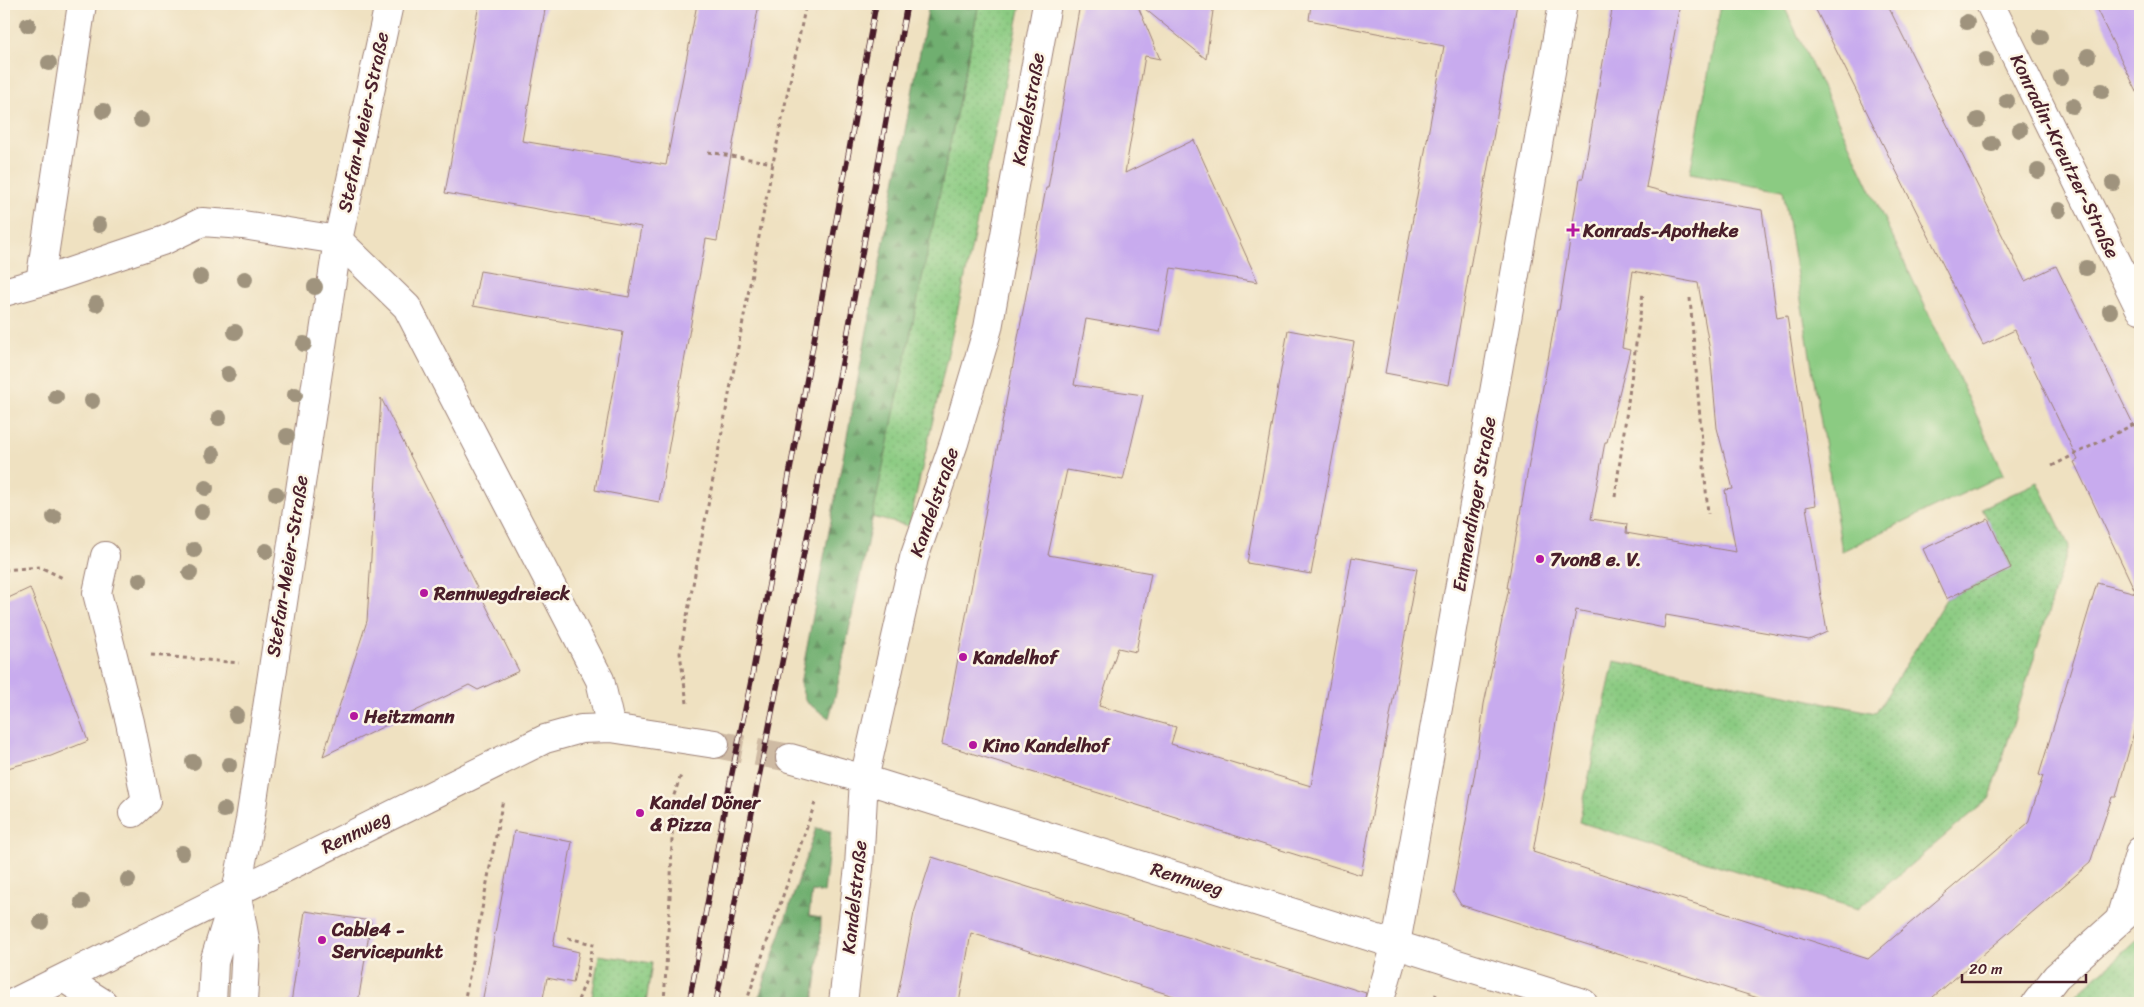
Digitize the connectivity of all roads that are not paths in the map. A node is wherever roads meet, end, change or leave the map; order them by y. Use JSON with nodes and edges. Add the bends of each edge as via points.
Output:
{"nodes":[{"id":1,"x":82,"y":4,"type":"edge"},
{"id":2,"x":389,"y":4,"type":"edge"},
{"id":3,"x":1047,"y":4,"type":"edge"},
{"id":4,"x":1563,"y":4,"type":"edge"},
{"id":5,"x":1990,"y":4,"type":"edge"},
{"id":6,"x":338,"y":240,"type":"junction"},
{"id":7,"x":40,"y":282,"type":"junction"},
{"id":8,"x":4,"y":292,"type":"edge"},
{"id":9,"x":2140,"y":309,"type":"edge"},
{"id":10,"x":104,"y":556,"type":"dead end"},
{"id":11,"x":612,"y":728,"type":"junction"},
{"id":12,"x":703,"y":742,"type":"tunnel mouth"},
{"id":13,"x":790,"y":758,"type":"tunnel mouth"},
{"id":14,"x":864,"y":778,"type":"junction"},
{"id":15,"x":133,"y":813,"type":"dead end"},
{"id":16,"x":2140,"y":851,"type":"edge"},
{"id":17,"x":236,"y":892,"type":"junction"},
{"id":18,"x":2130,"y":911,"type":"edge"},
{"id":19,"x":1396,"y":944,"type":"junction"},
{"id":20,"x":65,"y":979,"type":"junction"},
{"id":21,"x":13,"y":1003,"type":"edge"},
{"id":22,"x":103,"y":1003,"type":"edge"},
{"id":23,"x":212,"y":1003,"type":"edge"},
{"id":24,"x":243,"y":1003,"type":"edge"},
{"id":25,"x":843,"y":1003,"type":"edge"},
{"id":26,"x":1379,"y":1003,"type":"edge"},
{"id":27,"x":1583,"y":1003,"type":"edge"},
{"id":28,"x":2036,"y":1003,"type":"edge"}],
"edges":[{"from":1,"to":7,"type":"street"},
{"from":2,"to":6,"type":"street","name":"Stefan-Meier-Straße"},
{"from":3,"to":14,"type":"street","name":"Kandelstraße","via":[[988,328],[954,443],[914,558]]},
{"from":4,"to":19,"type":"street","name":"Emmendinger Straße"},
{"from":5,"to":9,"type":"street","name":"Konradin-Kreutzer-Straße"},
{"from":6,"to":7,"type":"street","via":[[202,222],[165,240]]},
{"from":6,"to":11,"type":"street","via":[[407,308],[600,680]]},
{"from":6,"to":17,"type":"street","name":"Stefan-Meier-Straße","via":[[250,820]]},
{"from":7,"to":8,"type":"street"},
{"from":10,"to":15,"type":"street","via":[[97,593],[130,722],[146,801]]},
{"from":11,"to":12,"type":"street","name":"Rennweg"},
{"from":11,"to":17,"type":"street","name":"Rennweg","via":[[581,729],[545,739]]},
{"from":13,"to":14,"type":"street","name":"Rennweg"},
{"from":14,"to":19,"type":"street","name":"Rennweg"},
{"from":14,"to":25,"type":"street","name":"Kandelstraße","via":[[859,868]]},
{"from":16,"to":18,"type":"street"},
{"from":17,"to":20,"type":"street","name":"Rennweg"},
{"from":17,"to":23,"type":"street","name":"Stefan-Meier-Straße","via":[[214,962]]},
{"from":17,"to":24,"type":"street","name":"Stefan-Meier-Straße","via":[[246,945]]},
{"from":18,"to":28,"type":"street","via":[[2056,977]]},
{"from":19,"to":26,"type":"street","name":"Emmendinger Straße"},
{"from":19,"to":27,"type":"street","name":"Rennweg"},
{"from":20,"to":21,"type":"street","name":"Rennweg"},
{"from":20,"to":22,"type":"street"}]}
